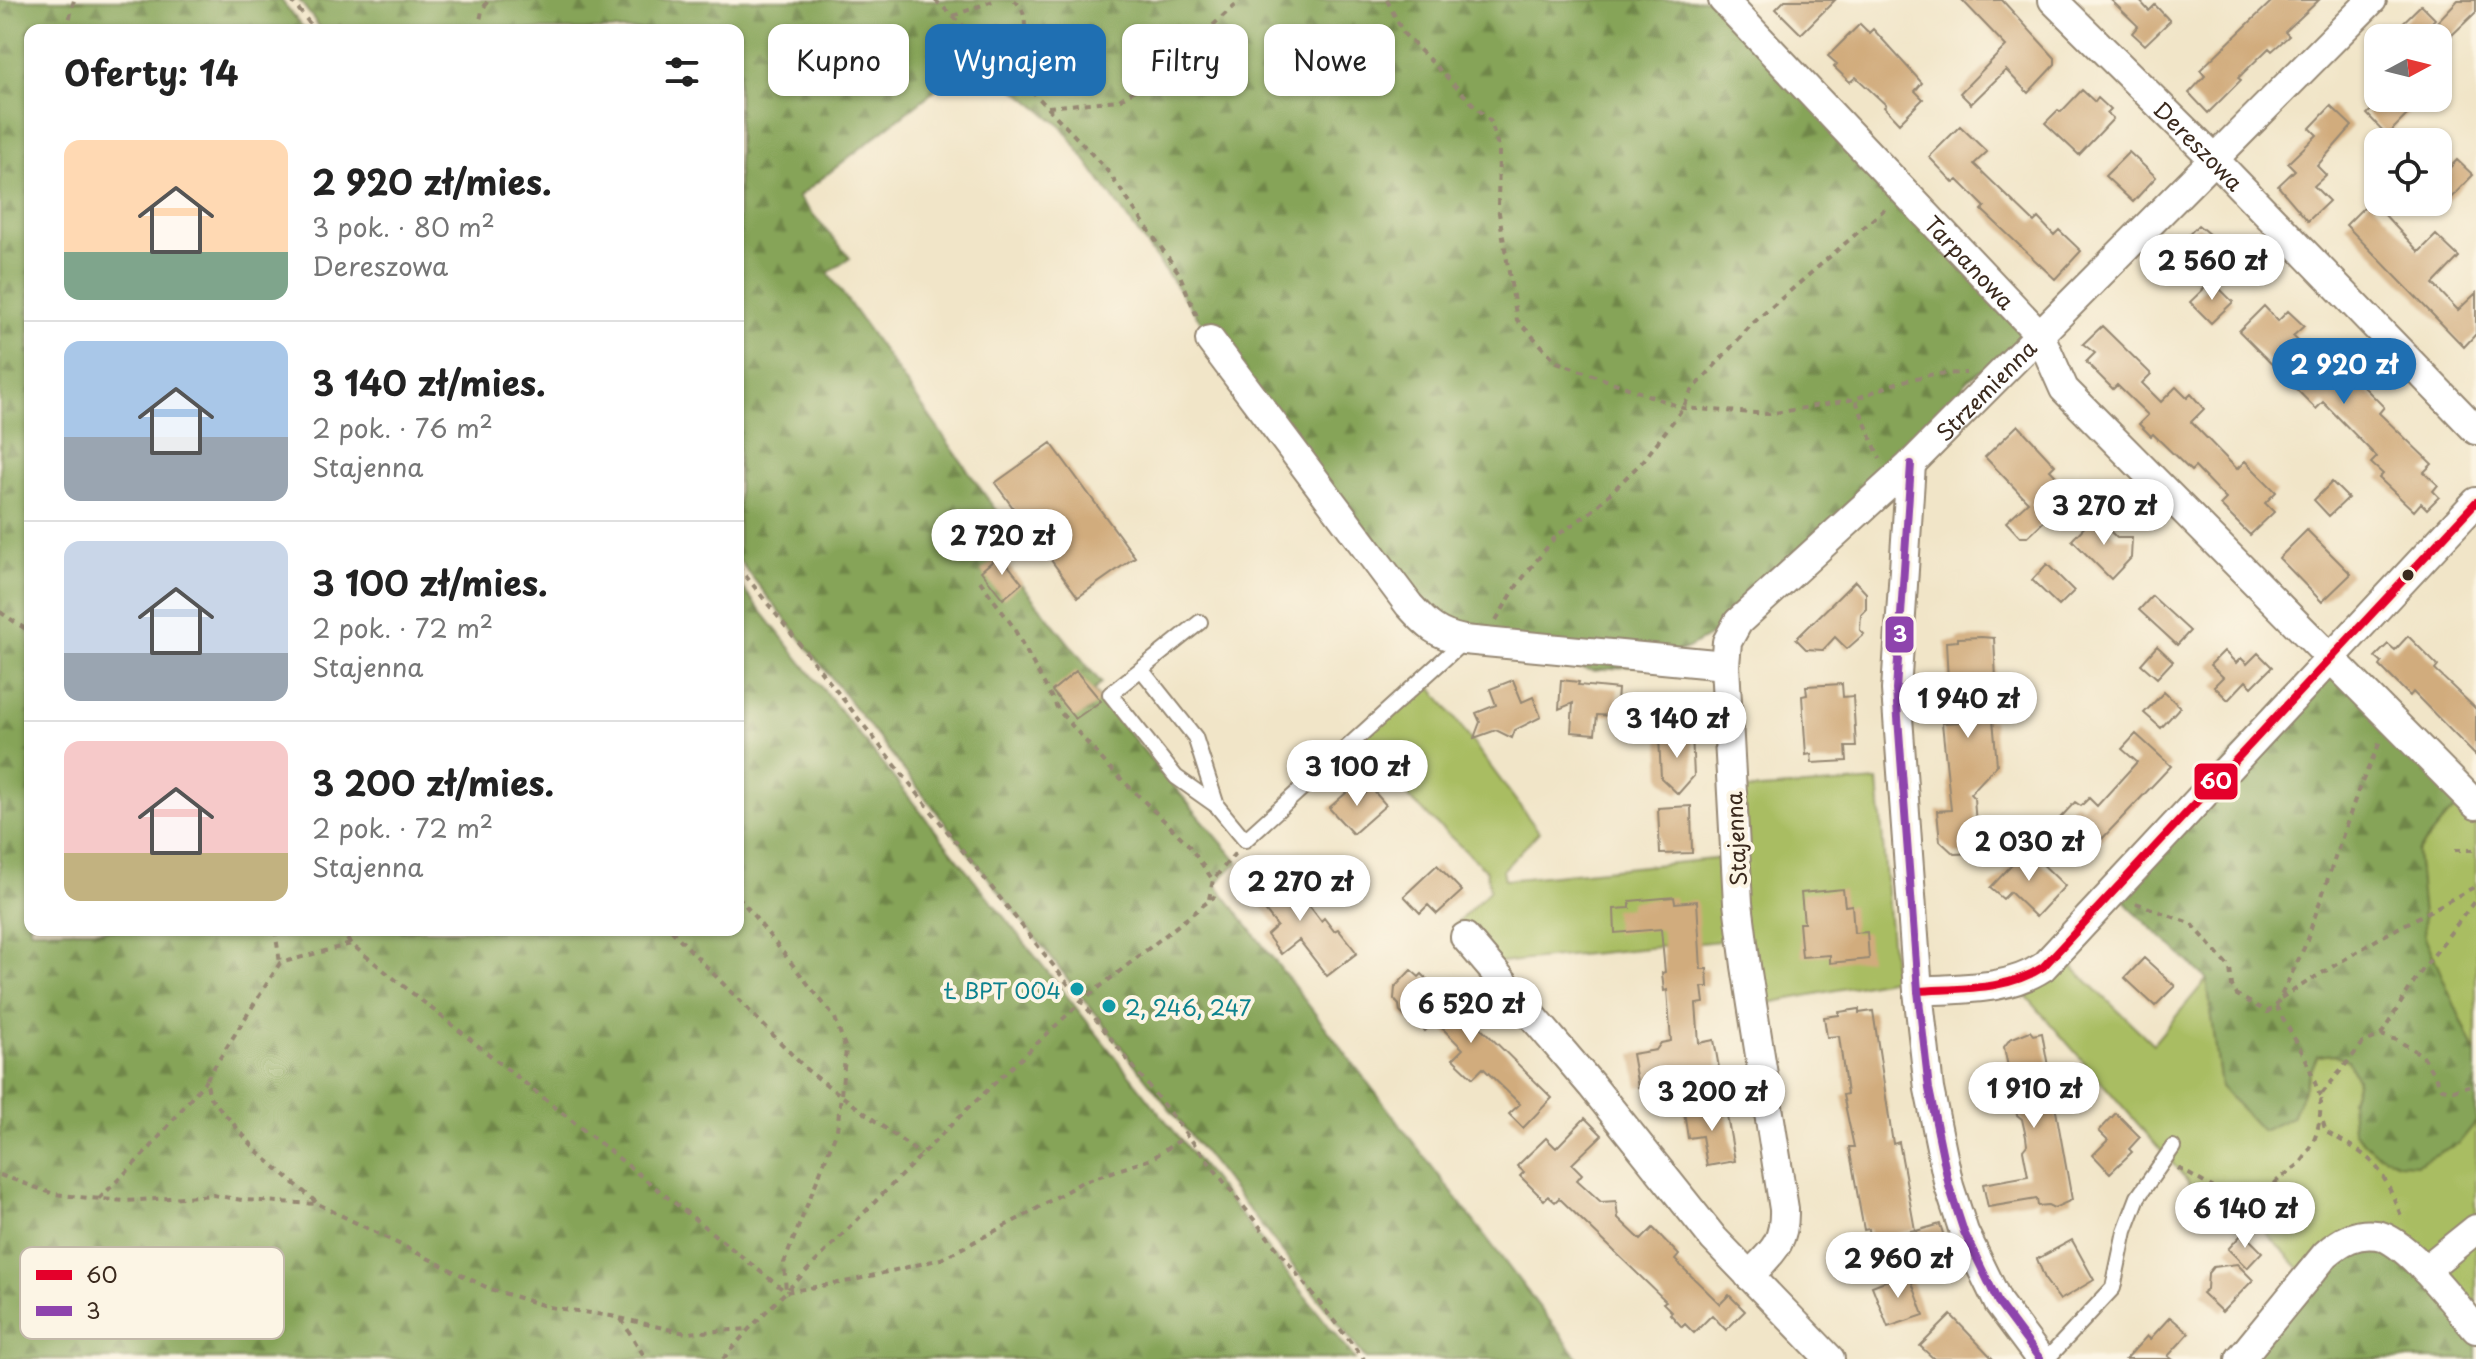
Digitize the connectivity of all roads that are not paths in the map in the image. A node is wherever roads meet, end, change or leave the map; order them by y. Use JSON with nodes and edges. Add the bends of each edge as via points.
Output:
{"nodes":[{"id":1,"x":1723,"y":0,"type":"edge"},
{"id":2,"x":2053,"y":0,"type":"edge"},
{"id":3,"x":2372,"y":0,"type":"edge"},
{"id":4,"x":2215,"y":160,"type":"junction"},
{"id":5,"x":2040,"y":335,"type":"junction"},
{"id":6,"x":1210,"y":340,"type":"road end"},
{"id":7,"x":2476,"y":430,"type":"edge"},
{"id":8,"x":1901,"y":474,"type":"junction"},
{"id":9,"x":2476,"y":502,"type":"edge"},
{"id":10,"x":1200,"y":622,"type":"dead end"},
{"id":11,"x":1473,"y":641,"type":"junction"},
{"id":12,"x":2330,"y":656,"type":"junction"},
{"id":13,"x":1725,"y":665,"type":"junction"},
{"id":14,"x":1141,"y":669,"type":"junction"},
{"id":15,"x":2476,"y":805,"type":"edge"},
{"id":16,"x":1217,"y":806,"type":"junction"},
{"id":17,"x":1465,"y":937,"type":"dead end"},
{"id":18,"x":1918,"y":991,"type":"junction"},
{"id":19,"x":2173,"y":1147,"type":"dead end"},
{"id":20,"x":2476,"y":1229,"type":"edge"},
{"id":21,"x":2425,"y":1270,"type":"junction"},
{"id":22,"x":1749,"y":1276,"type":"junction"},
{"id":23,"x":2476,"y":1329,"type":"edge"},
{"id":24,"x":1830,"y":1359,"type":"edge"},
{"id":25,"x":2040,"y":1359,"type":"edge"},
{"id":26,"x":2047,"y":1359,"type":"edge"},
{"id":27,"x":2240,"y":1359,"type":"edge"}],
"edges":[{"from":1,"to":5,"type":"street","name":"Tarpanowa"},
{"from":2,"to":4,"type":"street","name":"Dereszowa"},
{"from":3,"to":4,"type":"street","name":"Strzemienna"},
{"from":4,"to":5,"type":"street","name":"Strzemienna"},
{"from":4,"to":7,"type":"street","name":"Dereszowa"},
{"from":5,"to":8,"type":"street","name":"Strzemienna"},
{"from":5,"to":12,"type":"street","name":"Tarpanowa","via":[[2064,389]]},
{"from":6,"to":11,"type":"street","via":[[1409,605],[1444,636]]},
{"from":8,"to":13,"type":"street","name":"Stajenna","via":[[1738,622],[1727,642]]},
{"from":8,"to":18,"type":"street","via":[[1896,690]]},
{"from":9,"to":12,"type":"street"},
{"from":10,"to":14,"type":"lane"},
{"from":11,"to":13,"type":"street"},
{"from":11,"to":16,"type":"lane","via":[[1245,840]]},
{"from":12,"to":15,"type":"street","name":"Tarpanowa"},
{"from":12,"to":18,"type":"street","via":[[2043,967],[2008,984]]},
{"from":13,"to":22,"type":"street","name":"Stajenna","via":[[1738,903],[1785,1230]]},
{"from":14,"to":16,"type":"lane","via":[[1195,737]]},
{"from":14,"to":16,"type":"lane","via":[[1110,694],[1176,777]]},
{"from":17,"to":22,"type":"street"},
{"from":18,"to":25,"type":"street","via":[[1938,1138],[1964,1232],[1999,1304]]},
{"from":19,"to":26,"type":"lane","via":[[2138,1197],[2113,1288]]},
{"from":20,"to":21,"type":"street"},
{"from":21,"to":23,"type":"street"},
{"from":21,"to":27,"type":"street","via":[[2379,1235],[2342,1241]]},
{"from":22,"to":24,"type":"street"}]}
